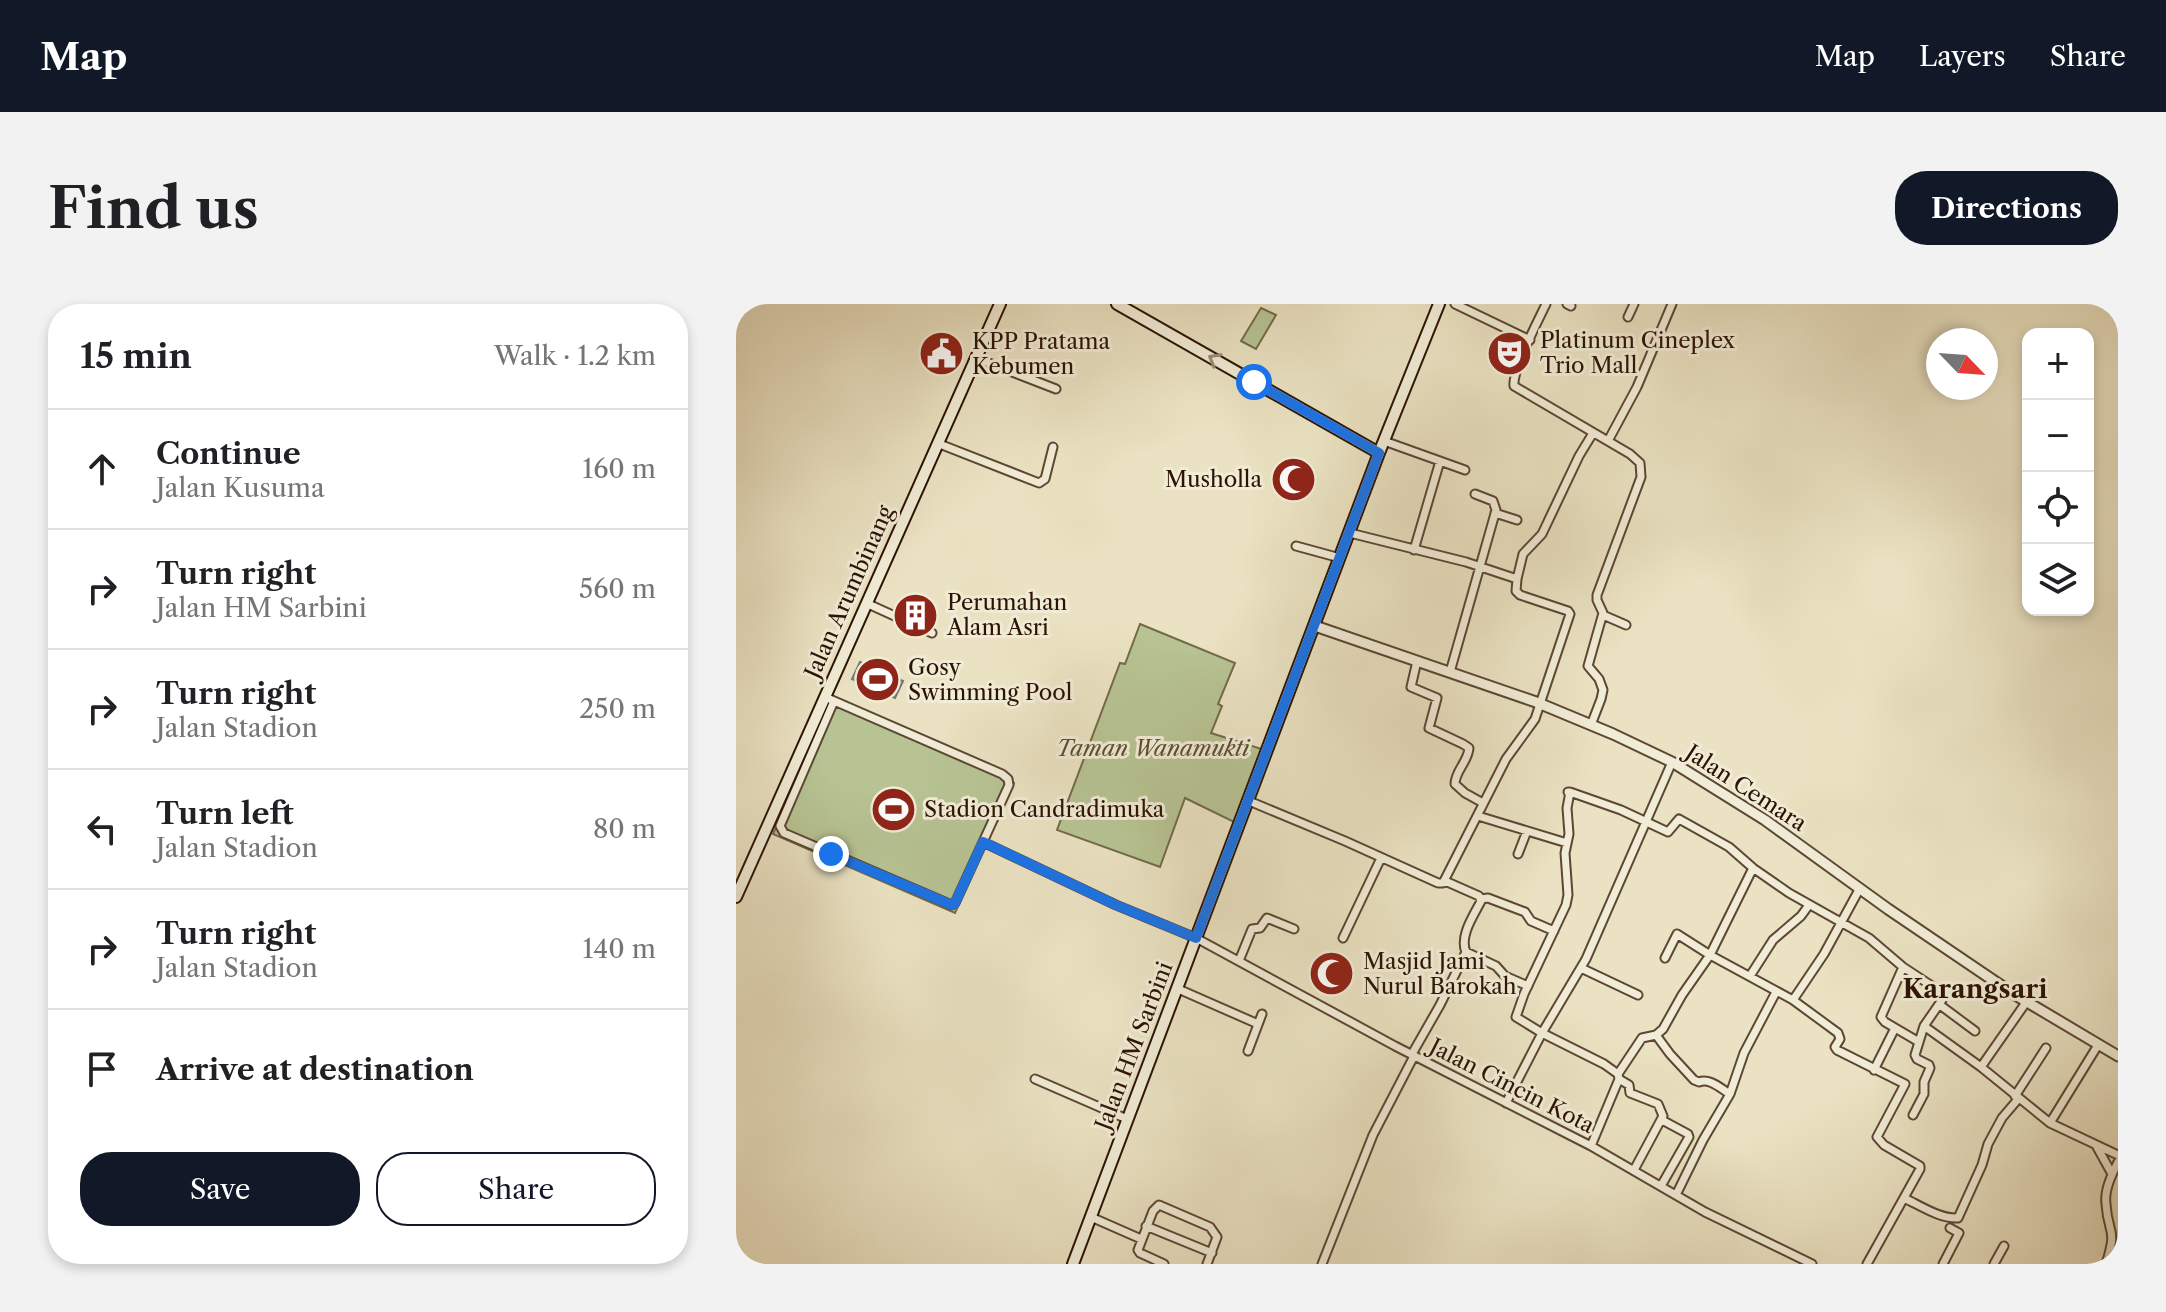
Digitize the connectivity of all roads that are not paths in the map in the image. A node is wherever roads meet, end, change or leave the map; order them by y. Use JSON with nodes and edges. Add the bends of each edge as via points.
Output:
{"nodes":[{"id":1,"x":1000,"y":304,"type":"edge"},
{"id":2,"x":1117,"y":304,"type":"edge"},
{"id":3,"x":1439,"y":304,"type":"edge"},
{"id":4,"x":1455,"y":304,"type":"edge"},
{"id":5,"x":1535,"y":304,"type":"edge"},
{"id":6,"x":1634,"y":304,"type":"edge"},
{"id":7,"x":1672,"y":304,"type":"edge"},
{"id":8,"x":1545,"y":306,"type":"edge"},
{"id":9,"x":1628,"y":317,"type":"dead end"},
{"id":10,"x":1530,"y":340,"type":"junction"},
{"id":11,"x":976,"y":358,"type":"junction"},
{"id":12,"x":1056,"y":389,"type":"dead end"},
{"id":13,"x":1593,"y":433,"type":"junction"},
{"id":14,"x":1384,"y":441,"type":"junction"},
{"id":15,"x":1608,"y":441,"type":"junction"},
{"id":16,"x":937,"y":443,"type":"junction"},
{"id":17,"x":1053,"y":447,"type":"dead end"},
{"id":18,"x":1379,"y":453,"type":"junction"},
{"id":19,"x":1440,"y":461,"type":"junction"},
{"id":20,"x":1465,"y":470,"type":"dead end"},
{"id":21,"x":1475,"y":494,"type":"dead end"},
{"id":22,"x":1495,"y":513,"type":"junction"},
{"id":23,"x":1517,"y":520,"type":"dead end"},
{"id":24,"x":1350,"y":533,"type":"junction"},
{"id":25,"x":1296,"y":546,"type":"dead end"},
{"id":26,"x":1414,"y":550,"type":"junction"},
{"id":27,"x":1340,"y":558,"type":"junction"},
{"id":28,"x":1480,"y":565,"type":"junction"},
{"id":29,"x":1517,"y":579,"type":"junction"},
{"id":30,"x":866,"y":603,"type":"junction"},
{"id":31,"x":1603,"y":615,"type":"junction"},
{"id":32,"x":1626,"y":625,"type":"dead end"},
{"id":33,"x":1315,"y":626,"type":"junction"},
{"id":34,"x":932,"y":633,"type":"dead end"},
{"id":35,"x":1417,"y":661,"type":"junction"},
{"id":36,"x":1450,"y":672,"type":"junction"},
{"id":37,"x":830,"y":699,"type":"junction"},
{"id":38,"x":1541,"y":704,"type":"junction"},
{"id":39,"x":1591,"y":725,"type":"junction"},
{"id":40,"x":1672,"y":762,"type":"junction"},
{"id":41,"x":1249,"y":801,"type":"junction"},
{"id":42,"x":1483,"y":803,"type":"junction"},
{"id":43,"x":1478,"y":816,"type":"junction"},
{"id":44,"x":1646,"y":822,"type":"junction"},
{"id":45,"x":1527,"y":831,"type":"junction"},
{"id":46,"x":983,"y":842,"type":"junction"},
{"id":47,"x":1567,"y":843,"type":"junction"},
{"id":48,"x":1518,"y":854,"type":"dead end"},
{"id":49,"x":1381,"y":858,"type":"junction"},
{"id":50,"x":1753,"y":868,"type":"junction"},
{"id":51,"x":1445,"y":881,"type":"junction"},
{"id":52,"x":1860,"y":888,"type":"junction"},
{"id":53,"x":736,"y":897,"type":"edge"},
{"id":54,"x":1481,"y":899,"type":"junction"},
{"id":55,"x":1809,"y":905,"type":"junction"},
{"id":56,"x":1843,"y":922,"type":"junction"},
{"id":57,"x":1294,"y":929,"type":"dead end"},
{"id":58,"x":1554,"y":931,"type":"junction"},
{"id":59,"x":1196,"y":938,"type":"junction"},
{"id":60,"x":1343,"y":938,"type":"dead end"},
{"id":61,"x":1466,"y":952,"type":"junction"},
{"id":62,"x":1710,"y":955,"type":"junction"},
{"id":63,"x":1665,"y":958,"type":"dead end"},
{"id":64,"x":1239,"y":961,"type":"junction"},
{"id":65,"x":1903,"y":967,"type":"junction"},
{"id":66,"x":1581,"y":968,"type":"junction"},
{"id":67,"x":1750,"y":976,"type":"junction"},
{"id":68,"x":1528,"y":986,"type":"junction"},
{"id":69,"x":1176,"y":988,"type":"junction"},
{"id":70,"x":1776,"y":992,"type":"junction"},
{"id":71,"x":1638,"y":995,"type":"dead end"},
{"id":72,"x":1793,"y":1000,"type":"junction"},
{"id":73,"x":2027,"y":1001,"type":"junction"},
{"id":74,"x":1940,"y":1005,"type":"junction"},
{"id":75,"x":1262,"y":1014,"type":"dead end"},
{"id":76,"x":1258,"y":1024,"type":"junction"},
{"id":77,"x":1924,"y":1026,"type":"junction"},
{"id":78,"x":1895,"y":1028,"type":"junction"},
{"id":79,"x":1975,"y":1031,"type":"dead end"},
{"id":80,"x":1542,"y":1033,"type":"junction"},
{"id":81,"x":1656,"y":1035,"type":"junction"},
{"id":82,"x":1919,"y":1042,"type":"junction"},
{"id":83,"x":2098,"y":1045,"type":"junction"},
{"id":84,"x":2046,"y":1048,"type":"dead end"},
{"id":85,"x":1248,"y":1051,"type":"dead end"},
{"id":86,"x":1413,"y":1055,"type":"junction"},
{"id":87,"x":2118,"y":1056,"type":"edge"},
{"id":88,"x":1981,"y":1067,"type":"junction"},
{"id":89,"x":1874,"y":1070,"type":"junction"},
{"id":90,"x":1618,"y":1077,"type":"junction"},
{"id":91,"x":1035,"y":1079,"type":"dead end"},
{"id":92,"x":1730,"y":1094,"type":"junction"},
{"id":93,"x":2017,"y":1097,"type":"junction"},
{"id":94,"x":1506,"y":1103,"type":"junction"},
{"id":95,"x":1913,"y":1115,"type":"dead end"},
{"id":96,"x":1127,"y":1119,"type":"junction"},
{"id":97,"x":1662,"y":1120,"type":"junction"},
{"id":98,"x":2050,"y":1123,"type":"junction"},
{"id":99,"x":1591,"y":1146,"type":"junction"},
{"id":100,"x":2097,"y":1147,"type":"junction"},
{"id":101,"x":2118,"y":1155,"type":"edge"},
{"id":102,"x":2118,"y":1162,"type":"edge"},
{"id":103,"x":1634,"y":1170,"type":"junction"},
{"id":104,"x":2112,"y":1174,"type":"junction"},
{"id":105,"x":1661,"y":1186,"type":"junction"},
{"id":106,"x":1676,"y":1195,"type":"junction"},
{"id":107,"x":1904,"y":1198,"type":"junction"},
{"id":108,"x":1091,"y":1217,"type":"junction"},
{"id":109,"x":1146,"y":1226,"type":"junction"},
{"id":110,"x":1950,"y":1228,"type":"dead end"},
{"id":111,"x":1141,"y":1239,"type":"junction"},
{"id":112,"x":2004,"y":1246,"type":"dead end"},
{"id":113,"x":1212,"y":1253,"type":"junction"},
{"id":114,"x":2115,"y":1254,"type":"edge"},
{"id":115,"x":1073,"y":1264,"type":"edge"},
{"id":116,"x":1164,"y":1264,"type":"edge"},
{"id":117,"x":1207,"y":1264,"type":"edge"},
{"id":118,"x":1322,"y":1264,"type":"edge"},
{"id":119,"x":1812,"y":1264,"type":"edge"},
{"id":120,"x":1867,"y":1264,"type":"edge"},
{"id":121,"x":1943,"y":1264,"type":"edge"},
{"id":122,"x":1994,"y":1264,"type":"edge"},
{"id":123,"x":2106,"y":1264,"type":"edge"}],
"edges":[{"from":1,"to":11,"type":"main road","name":"Jalan Arumbinang"},
{"from":18,"to":2,"type":"main road","one_way":true},
{"from":3,"to":14,"type":"main road","name":"Jalan HM Sarbini"},
{"from":4,"to":10,"type":"street"},
{"from":5,"to":8,"type":"street"},
{"from":6,"to":9,"type":"street"},
{"from":7,"to":15,"type":"street"},
{"from":8,"to":10,"type":"street"},
{"from":10,"to":13,"type":"street","via":[[1514,386]]},
{"from":11,"to":12,"type":"street"},
{"from":11,"to":16,"type":"main road","name":"Jalan Arumbinang"},
{"from":13,"to":15,"type":"street"},
{"from":13,"to":29,"type":"street","via":[[1542,534],[1523,554]]},
{"from":14,"to":18,"type":"main road","name":"Jalan HM Sarbini"},
{"from":14,"to":19,"type":"street"},
{"from":15,"to":31,"type":"street","via":[[1637,459],[1641,477],[1597,595]]},
{"from":16,"to":17,"type":"street","via":[[1039,483]]},
{"from":16,"to":30,"type":"main road","name":"Jalan Arumbinang"},
{"from":18,"to":24,"type":"main road","name":"Jalan HM Sarbini"},
{"from":19,"to":20,"type":"street"},
{"from":19,"to":26,"type":"street"},
{"from":21,"to":22,"type":"street","via":[[1494,502]]},
{"from":22,"to":23,"type":"street"},
{"from":22,"to":28,"type":"street"},
{"from":24,"to":26,"type":"street"},
{"from":24,"to":27,"type":"main road","name":"Jalan HM Sarbini"},
{"from":25,"to":27,"type":"street"},
{"from":26,"to":28,"type":"street"},
{"from":27,"to":33,"type":"main road","name":"Jalan HM Sarbini"},
{"from":28,"to":29,"type":"street"},
{"from":28,"to":36,"type":"street"},
{"from":29,"to":38,"type":"street","via":[[1520,595],[1570,613]]},
{"from":30,"to":34,"type":"street"},
{"from":30,"to":37,"type":"main road","name":"Jalan Arumbinang"},
{"from":31,"to":32,"type":"street"},
{"from":31,"to":39,"type":"street","via":[[1588,663],[1603,690]]},
{"from":33,"to":35,"type":"street","name":"Jalan Cemara"},
{"from":33,"to":41,"type":"main road","name":"Jalan HM Sarbini"},
{"from":35,"to":36,"type":"street","name":"Jalan Cemara"},
{"from":35,"to":42,"type":"street","via":[[1411,687],[1437,698],[1429,728],[1469,748],[1455,784]]},
{"from":36,"to":38,"type":"street","name":"Jalan Cemara"},
{"from":37,"to":46,"type":"street","via":[[1008,779]]},
{"from":37,"to":46,"type":"street","via":[[780,826],[784,833],[952,905]]},
{"from":37,"to":53,"type":"main road","name":"Jalan Arumbinang"},
{"from":38,"to":39,"type":"street","name":"Jalan Cemara"},
{"from":38,"to":42,"type":"street"},
{"from":39,"to":40,"type":"street","name":"Jalan Cemara"},
{"from":40,"to":44,"type":"street"},
{"from":40,"to":52,"type":"street","name":"Jalan Cemara"},
{"from":41,"to":49,"type":"street"},
{"from":41,"to":59,"type":"main road","name":"Jalan HM Sarbini"},
{"from":42,"to":43,"type":"street"},
{"from":43,"to":45,"type":"street"},
{"from":43,"to":51,"type":"street"},
{"from":44,"to":47,"type":"street","via":[[1568,792]]},
{"from":44,"to":50,"type":"street","via":[[1668,832],[1679,819],[1729,847]]},
{"from":44,"to":66,"type":"street"},
{"from":45,"to":47,"type":"street"},
{"from":45,"to":48,"type":"street"},
{"from":46,"to":59,"type":"street","name":"Jalan Cincin Kota"},
{"from":47,"to":58,"type":"street","via":[[1568,895]]},
{"from":49,"to":51,"type":"street","via":[[1438,883]]},
{"from":49,"to":60,"type":"street"},
{"from":50,"to":55,"type":"street"},
{"from":50,"to":62,"type":"street"},
{"from":51,"to":54,"type":"street"},
{"from":52,"to":56,"type":"street"},
{"from":52,"to":73,"type":"street","name":"Jalan Cemara"},
{"from":54,"to":58,"type":"street","via":[[1525,912],[1532,922]]},
{"from":54,"to":61,"type":"street","via":[[1464,940]]},
{"from":55,"to":56,"type":"street"},
{"from":55,"to":67,"type":"street","via":[[1773,940]]},
{"from":56,"to":65,"type":"street"},
{"from":56,"to":72,"type":"street"},
{"from":57,"to":64,"type":"street","via":[[1267,918],[1252,929]]},
{"from":58,"to":68,"type":"street"},
{"from":59,"to":64,"type":"street","name":"Jalan Cincin Kota"},
{"from":59,"to":69,"type":"main road","name":"Jalan HM Sarbini"},
{"from":61,"to":68,"type":"street"},
{"from":61,"to":86,"type":"street"},
{"from":62,"to":63,"type":"street","via":[[1677,934]]},
{"from":62,"to":67,"type":"street"},
{"from":62,"to":81,"type":"street"},
{"from":64,"to":86,"type":"street","name":"Jalan Cincin Kota"},
{"from":65,"to":74,"type":"street","via":[[1938,990]]},
{"from":65,"to":78,"type":"street","via":[[1881,1015]]},
{"from":66,"to":71,"type":"street"},
{"from":66,"to":80,"type":"street"},
{"from":67,"to":70,"type":"street"},
{"from":68,"to":80,"type":"street","via":[[1516,1017]]},
{"from":69,"to":76,"type":"street"},
{"from":69,"to":96,"type":"main road","name":"Jalan HM Sarbini"},
{"from":70,"to":72,"type":"street"},
{"from":70,"to":92,"type":"street","via":[[1744,1053]]},
{"from":72,"to":89,"type":"street","via":[[1838,1033],[1837,1050]]},
{"from":73,"to":83,"type":"street","name":"Jalan Cemara"},
{"from":73,"to":88,"type":"street"},
{"from":74,"to":77,"type":"street"},
{"from":74,"to":79,"type":"street"},
{"from":75,"to":76,"type":"street"},
{"from":76,"to":85,"type":"street"},
{"from":77,"to":82,"type":"street"},
{"from":77,"to":88,"type":"street"},
{"from":78,"to":82,"type":"street"},
{"from":78,"to":89,"type":"street"},
{"from":80,"to":90,"type":"street","via":[[1604,1064]]},
{"from":80,"to":94,"type":"street"},
{"from":81,"to":90,"type":"street","via":[[1642,1038]]},
{"from":81,"to":92,"type":"street","via":[[1694,1080],[1709,1081]]},
{"from":82,"to":95,"type":"street","via":[[1915,1057],[1930,1068]]},
{"from":83,"to":87,"type":"street","name":"Jalan Cemara"},
{"from":83,"to":98,"type":"street"},
{"from":84,"to":93,"type":"street"},
{"from":86,"to":94,"type":"street","name":"Jalan Cincin Kota"},
{"from":86,"to":118,"type":"street","via":[[1373,1135]]},
{"from":88,"to":93,"type":"street"},
{"from":89,"to":107,"type":"street","via":[[1905,1084],[1877,1137],[1920,1167]]},
{"from":90,"to":97,"type":"street","via":[[1630,1093],[1660,1106]]},
{"from":90,"to":99,"type":"street"},
{"from":91,"to":96,"type":"street"},
{"from":92,"to":106,"type":"street"},
{"from":93,"to":98,"type":"street"},
{"from":93,"to":107,"type":"street","via":[[1988,1144],[1958,1218]]},
{"from":94,"to":99,"type":"street","name":"Jalan Cincin Kota"},
{"from":96,"to":108,"type":"main road","name":"Jalan HM Sarbini"},
{"from":97,"to":103,"type":"street"},
{"from":97,"to":105,"type":"street","via":[[1689,1137]]},
{"from":98,"to":100,"type":"street"},
{"from":99,"to":103,"type":"street","name":"Jalan Cincin Kota"},
{"from":100,"to":101,"type":"street"},
{"from":100,"to":104,"type":"street"},
{"from":102,"to":104,"type":"street"},
{"from":103,"to":105,"type":"street","name":"Jalan Cincin Kota"},
{"from":104,"to":114,"type":"street","via":[[2105,1198],[2116,1234]]},
{"from":105,"to":106,"type":"street","name":"Jalan Cincin Kota"},
{"from":106,"to":119,"type":"street","name":"Jalan Cincin Kota"},
{"from":107,"to":120,"type":"street"},
{"from":108,"to":111,"type":"street"},
{"from":108,"to":115,"type":"main road","name":"Jalan HM Sarbini"},
{"from":109,"to":111,"type":"street"},
{"from":109,"to":113,"type":"street"},
{"from":109,"to":113,"type":"street","via":[[1157,1205],[1164,1206],[1210,1227],[1217,1237]]},
{"from":110,"to":121,"type":"street","via":[[1959,1233]]},
{"from":111,"to":116,"type":"street","via":[[1140,1253]]},
{"from":112,"to":122,"type":"street"},
{"from":113,"to":117,"type":"street"},
{"from":114,"to":123,"type":"street"}]}
